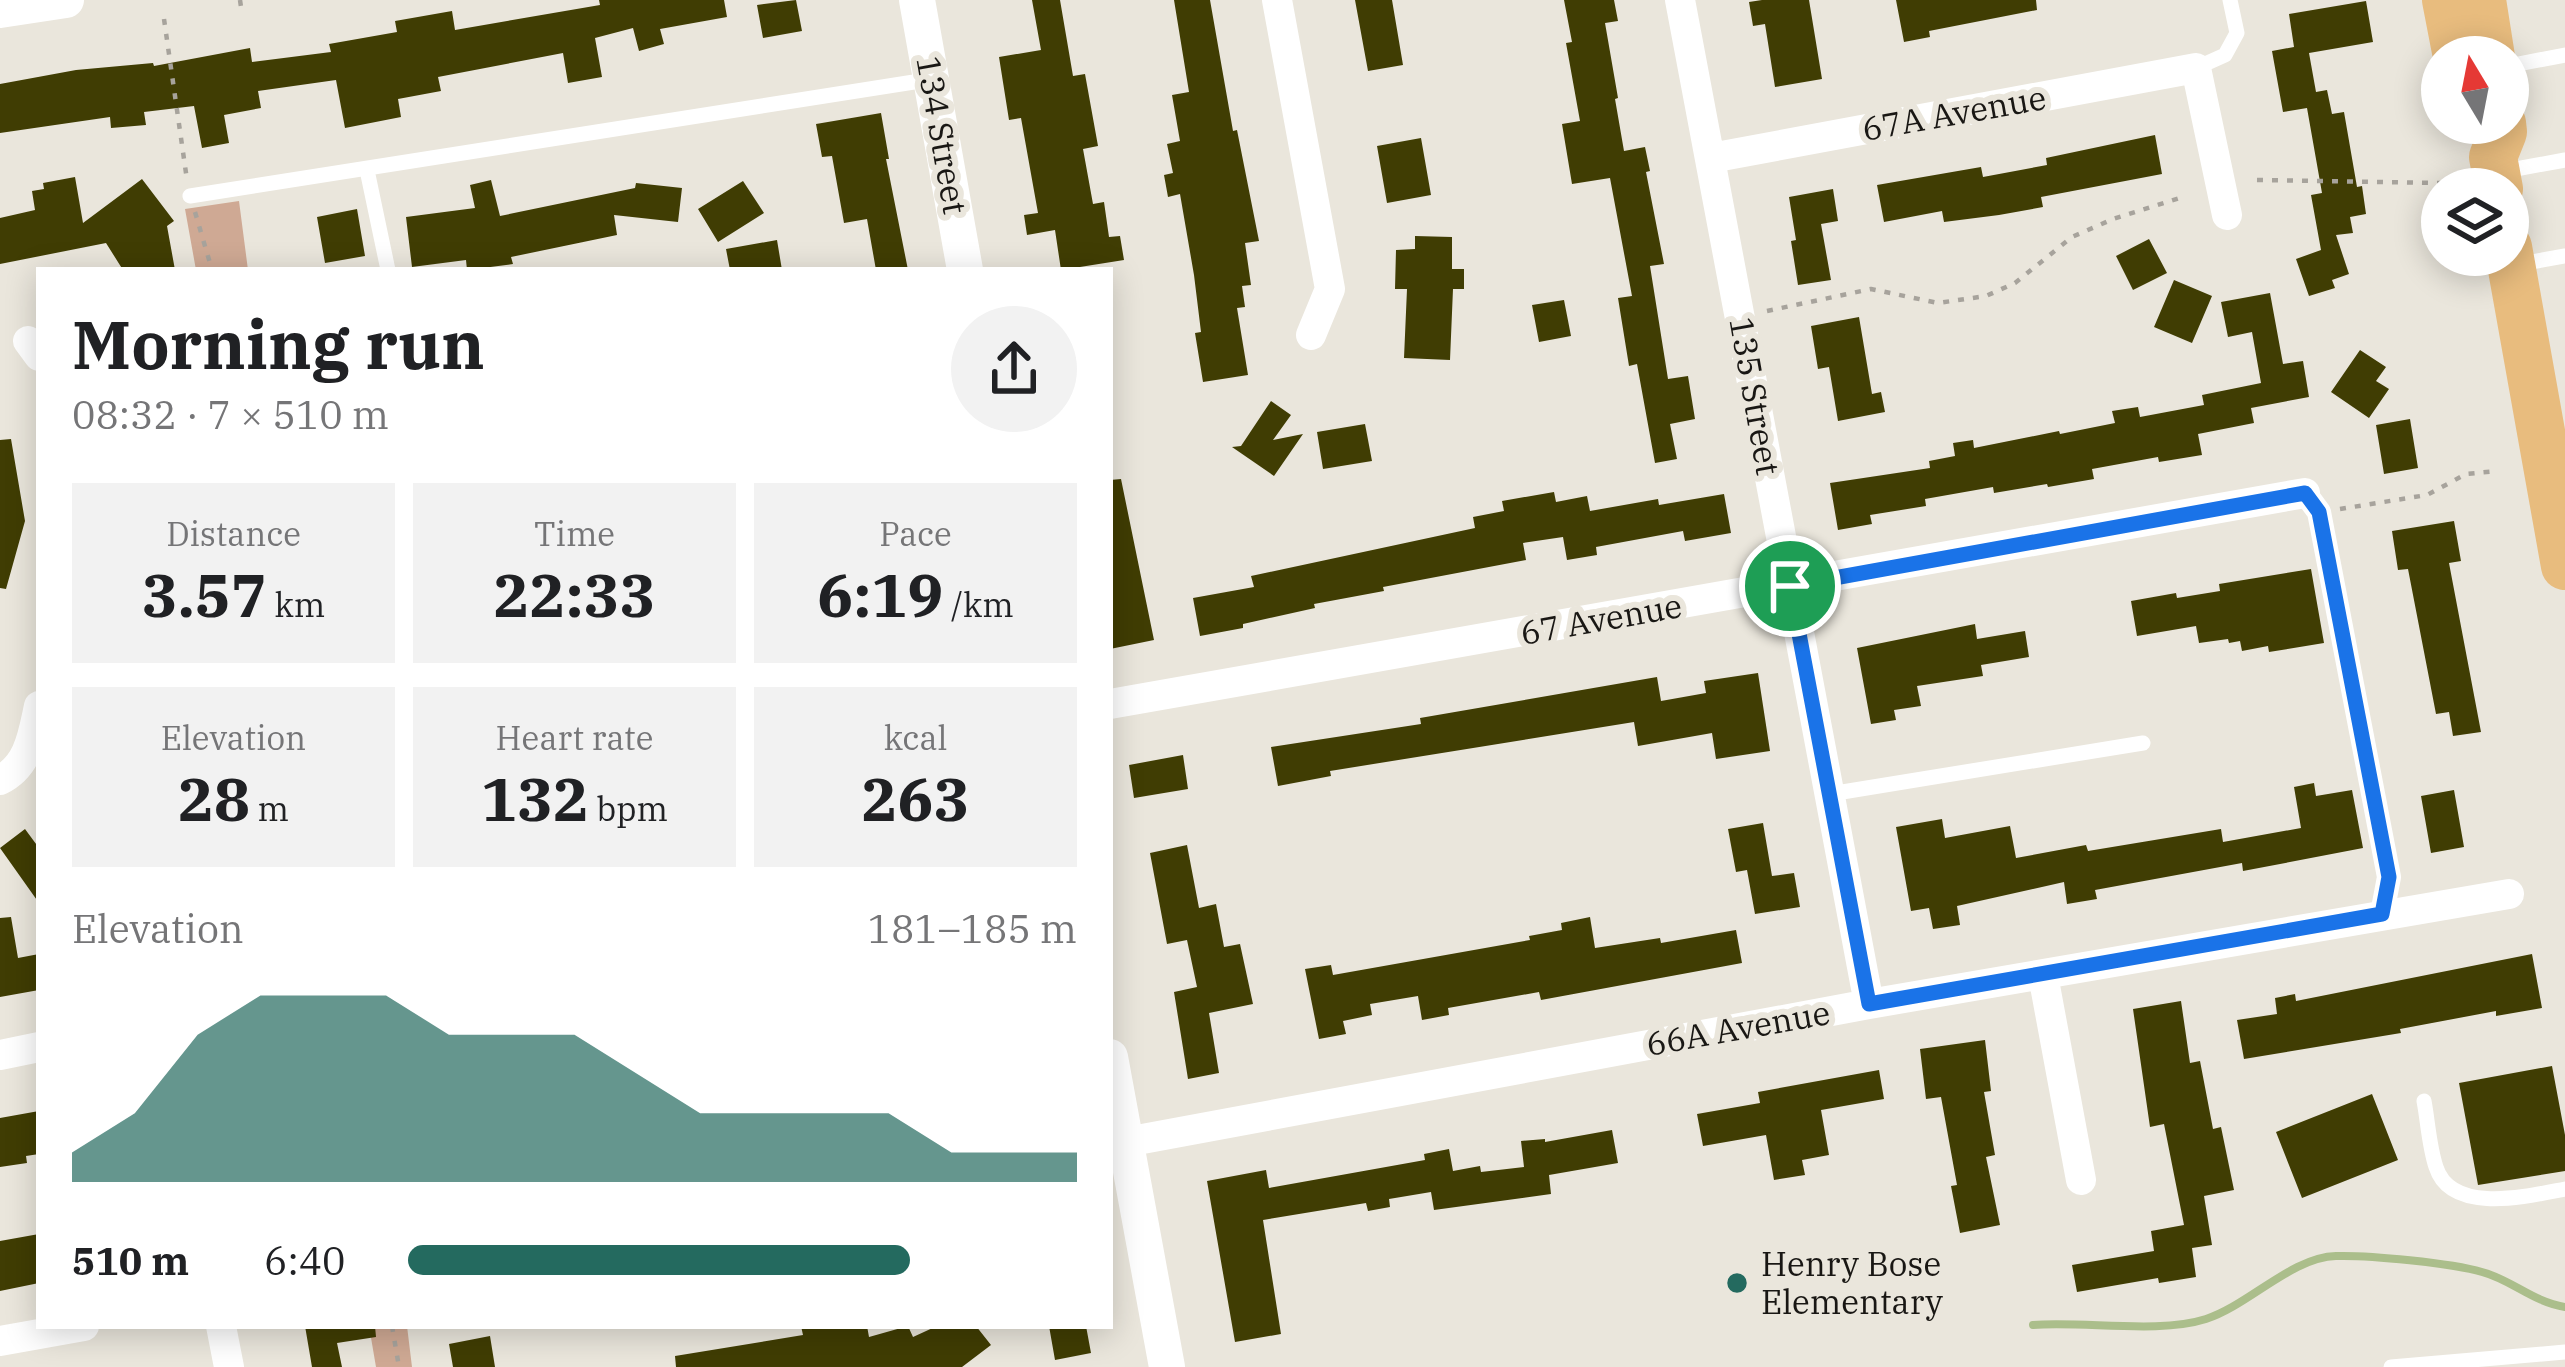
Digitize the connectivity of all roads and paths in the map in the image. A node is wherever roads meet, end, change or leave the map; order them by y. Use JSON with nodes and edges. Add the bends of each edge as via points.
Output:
{"nodes":[{"id":1,"x":66,"y":0,"type":"edge"},
{"id":2,"x":917,"y":0,"type":"edge"},
{"id":3,"x":1277,"y":0,"type":"edge"},
{"id":4,"x":1680,"y":0,"type":"edge"},
{"id":5,"x":2230,"y":0,"type":"edge"},
{"id":6,"x":2446,"y":0,"type":"edge"},
{"id":7,"x":2482,"y":0,"type":"edge"},
{"id":8,"x":0,"y":10,"type":"edge"},
{"id":9,"x":164,"y":19,"type":"dead end"},
{"id":10,"x":2453,"y":36,"type":"edge"},
{"id":11,"x":2488,"y":36,"type":"edge"},
{"id":12,"x":2565,"y":55,"type":"edge"},
{"id":13,"x":2529,"y":62,"type":"edge"},
{"id":14,"x":2196,"y":68,"type":"junction"},
{"id":15,"x":933,"y":79,"type":"junction"},
{"id":16,"x":2492,"y":153,"type":"edge"},
{"id":17,"x":1711,"y":158,"type":"junction"},
{"id":18,"x":2565,"y":160,"type":"edge"},
{"id":19,"x":367,"y":170,"type":"junction"},
{"id":20,"x":2257,"y":180,"type":"dead end"},
{"id":21,"x":2421,"y":184,"type":"edge"},
{"id":22,"x":190,"y":196,"type":"junction"},
{"id":23,"x":2186,"y":196,"type":"dead end"},
{"id":24,"x":2227,"y":215,"type":"dead end"},
{"id":25,"x":2529,"y":256,"type":"edge"},
{"id":26,"x":2565,"y":256,"type":"edge"},
{"id":27,"x":211,"y":267,"type":"edge"},
{"id":28,"x":387,"y":267,"type":"edge"},
{"id":29,"x":964,"y":267,"type":"edge"},
{"id":30,"x":2515,"y":276,"type":"edge"},
{"id":31,"x":1757,"y":313,"type":"dead end"},
{"id":32,"x":1312,"y":334,"type":"dead end"},
{"id":33,"x":2498,"y":471,"type":"dead end"},
{"id":34,"x":2305,"y":493,"type":"joint"},
{"id":35,"x":2334,"y":510,"type":"dead end"},
{"id":36,"x":2565,"y":566,"type":"edge"},
{"id":37,"x":1790,"y":586,"type":"junction"},
{"id":38,"x":1113,"y":703,"type":"edge"},
{"id":39,"x":36,"y":718,"type":"edge"},
{"id":40,"x":2143,"y":743,"type":"dead end"},
{"id":41,"x":5,"y":777,"type":"edge"},
{"id":42,"x":1830,"y":794,"type":"junction"},
{"id":43,"x":2509,"y":894,"type":"dead end"},
{"id":44,"x":2382,"y":914,"type":"junction"},
{"id":45,"x":2043,"y":974,"type":"junction"},
{"id":46,"x":1869,"y":1004,"type":"junction"},
{"id":47,"x":36,"y":1048,"type":"edge"},
{"id":48,"x":0,"y":1054,"type":"edge"},
{"id":49,"x":1113,"y":1089,"type":"edge"},
{"id":50,"x":2424,"y":1101,"type":"dead end"},
{"id":51,"x":1118,"y":1143,"type":"edge"},
{"id":52,"x":2081,"y":1180,"type":"dead end"},
{"id":53,"x":2565,"y":1189,"type":"edge"},
{"id":54,"x":67,"y":1329,"type":"edge"},
{"id":55,"x":222,"y":1329,"type":"edge"},
{"id":56,"x":393,"y":1329,"type":"edge"},
{"id":57,"x":0,"y":1341,"type":"edge"},
{"id":58,"x":2565,"y":1352,"type":"edge"},
{"id":59,"x":229,"y":1367,"type":"edge"},
{"id":60,"x":399,"y":1367,"type":"edge"},
{"id":61,"x":1167,"y":1367,"type":"edge"},
{"id":62,"x":2391,"y":1367,"type":"edge"}],
"edges":[{"from":1,"to":8,"type":"street"},
{"from":2,"to":15,"type":"street","name":"134 Street"},
{"from":3,"to":32,"type":"street","via":[[1330,289]]},
{"from":4,"to":17,"type":"street","name":"135 Street"},
{"from":5,"to":14,"type":"lane","via":[[2237,33],[2225,56]]},
{"from":6,"to":10,"type":"main road"},
{"from":7,"to":11,"type":"main road"},
{"from":9,"to":22,"type":"path"},
{"from":12,"to":13,"type":"lane"},
{"from":14,"to":17,"type":"street","name":"67A Avenue"},
{"from":14,"to":24,"type":"street"},
{"from":15,"to":19,"type":"lane"},
{"from":15,"to":29,"type":"street","name":"134 Street"},
{"from":16,"to":18,"type":"lane"},
{"from":17,"to":37,"type":"street","name":"135 Street"},
{"from":19,"to":22,"type":"lane"},
{"from":19,"to":28,"type":"lane"},
{"from":20,"to":21,"type":"path"},
{"from":22,"to":27,"type":"path"},
{"from":23,"to":31,"type":"path","via":[[2072,237],[2015,283],[1985,296],[1938,303],[1871,289]]},
{"from":25,"to":26,"type":"lane"},
{"from":30,"to":36,"type":"main road","via":[[2540,382]]},
{"from":33,"to":35,"type":"path","via":[[2466,474],[2427,495]]},
{"from":34,"to":37,"type":"street","name":"67 Avenue"},
{"from":34,"to":44,"type":"lane","via":[[2319,512],[2389,877]]},
{"from":37,"to":38,"type":"street","name":"67 Avenue"},
{"from":37,"to":42,"type":"street","name":"135 Street"},
{"from":39,"to":41,"type":"street","via":[[28,750]]},
{"from":40,"to":42,"type":"lane"},
{"from":42,"to":46,"type":"street","name":"135 Street"},
{"from":43,"to":44,"type":"street","name":"66A Avenue"},
{"from":44,"to":45,"type":"street","name":"66A Avenue"},
{"from":45,"to":46,"type":"street","name":"66A Avenue"},
{"from":45,"to":52,"type":"street"},
{"from":46,"to":51,"type":"street","name":"66A Avenue"},
{"from":47,"to":48,"type":"street"},
{"from":49,"to":51,"type":"street"},
{"from":50,"to":53,"type":"lane","via":[[2437,1172],[2451,1190],[2486,1199]]},
{"from":51,"to":61,"type":"street"},
{"from":54,"to":57,"type":"street"},
{"from":55,"to":59,"type":"street"},
{"from":56,"to":60,"type":"path"},
{"from":58,"to":62,"type":"lane"}]}
